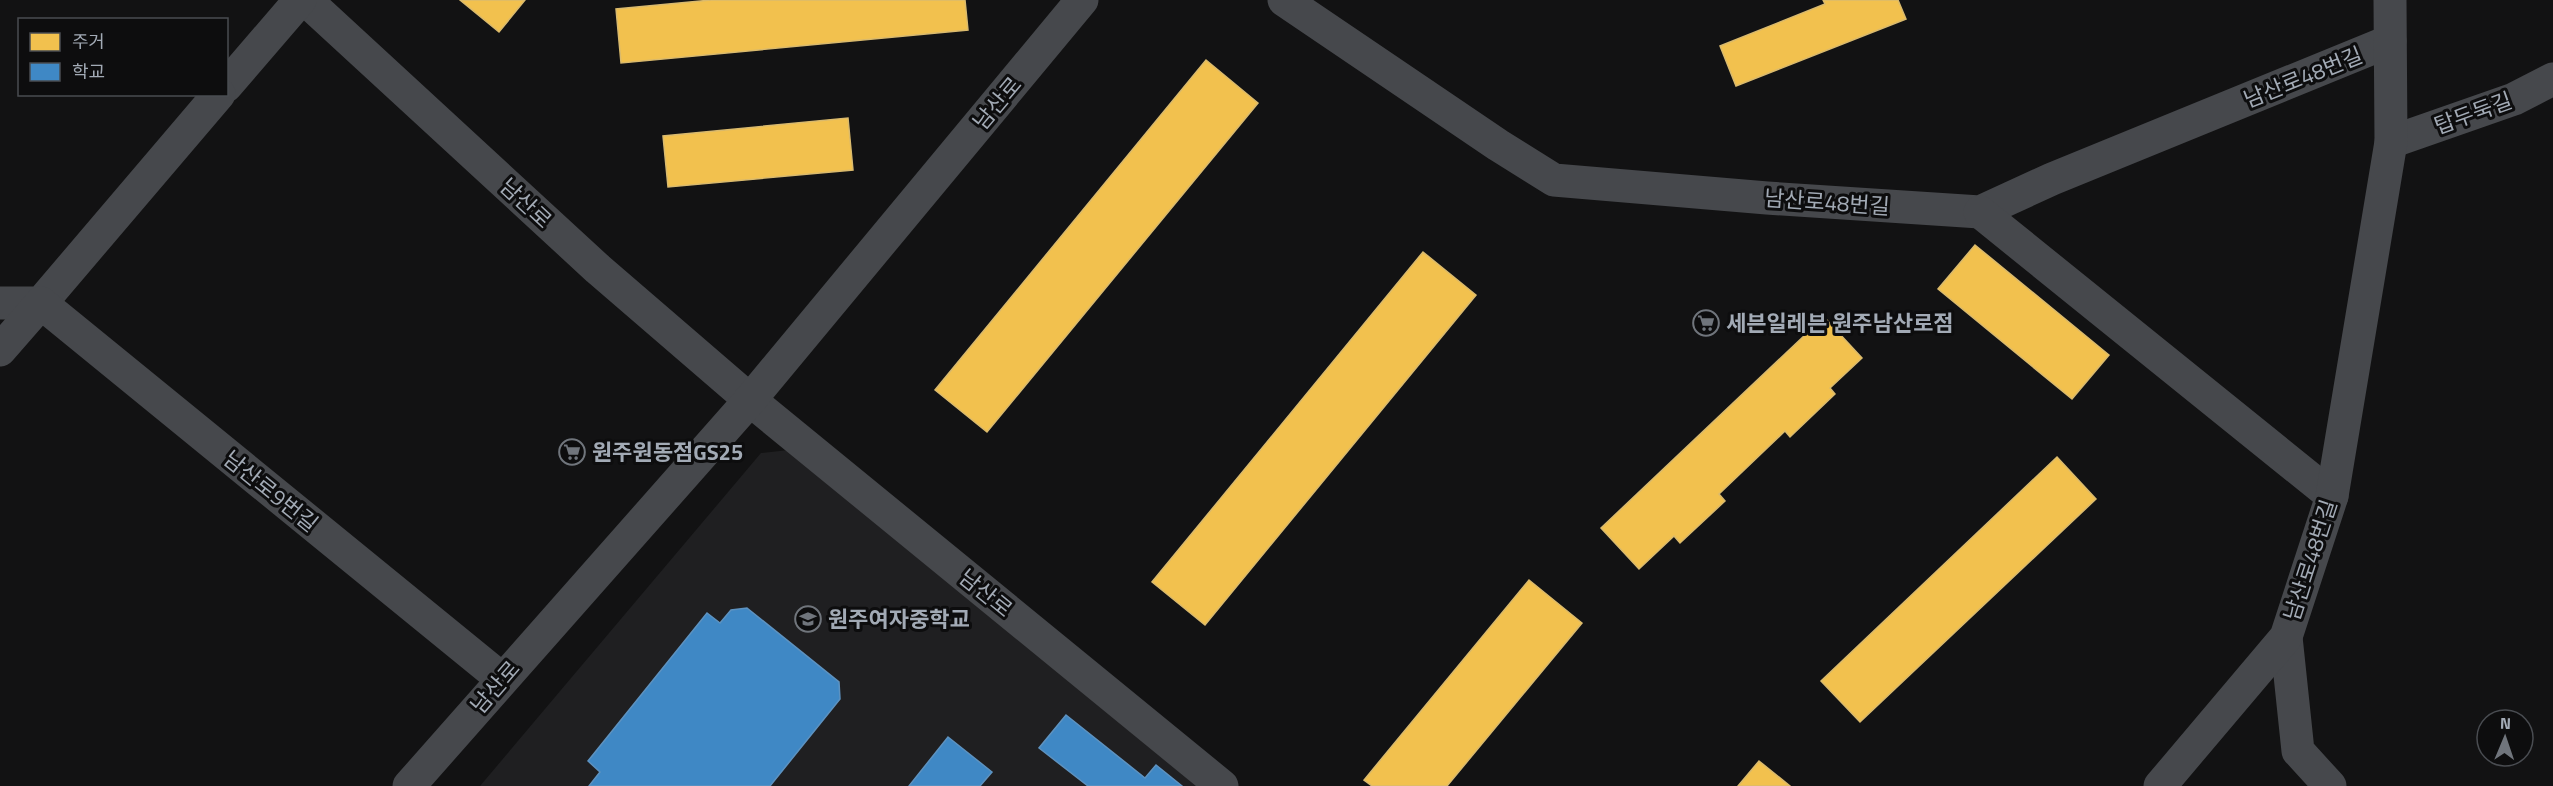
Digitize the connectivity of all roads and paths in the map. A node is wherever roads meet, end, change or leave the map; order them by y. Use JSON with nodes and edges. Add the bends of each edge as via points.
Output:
{"nodes":[{"id":1,"x":300,"y":0,"type":"edge"},
{"id":2,"x":306,"y":0,"type":"edge"},
{"id":3,"x":1082,"y":0,"type":"edge"},
{"id":4,"x":1284,"y":0,"type":"edge"},
{"id":5,"x":2390,"y":0,"type":"edge"},
{"id":6,"x":2390,"y":41,"type":"junction"},
{"id":7,"x":2553,"y":79,"type":"edge"},
{"id":8,"x":228,"y":84,"type":"edge"},
{"id":9,"x":217,"y":96,"type":"edge"},
{"id":10,"x":2391,"y":142,"type":"junction"},
{"id":11,"x":1980,"y":212,"type":"junction"},
{"id":12,"x":0,"y":303,"type":"edge"},
{"id":13,"x":41,"y":303,"type":"junction"},
{"id":14,"x":0,"y":350,"type":"edge"},
{"id":15,"x":750,"y":400,"type":"junction"},
{"id":16,"x":2332,"y":496,"type":"junction"},
{"id":17,"x":2286,"y":637,"type":"junction"},
{"id":18,"x":501,"y":679,"type":"junction"},
{"id":19,"x":409,"y":786,"type":"edge"},
{"id":20,"x":1222,"y":786,"type":"edge"},
{"id":21,"x":2160,"y":786,"type":"edge"},
{"id":22,"x":2330,"y":786,"type":"edge"}],
"edges":[{"from":1,"to":8,"type":"street"},
{"from":2,"to":15,"type":"street","name":"남산로","via":[[597,269]]},
{"from":3,"to":15,"type":"street","name":"남산로"},
{"from":4,"to":11,"type":"street","name":"남산로48번길","via":[[1554,180]]},
{"from":5,"to":6,"type":"street","name":"남산로48번길"},
{"from":6,"to":10,"type":"street","name":"남산로48번길"},
{"from":6,"to":11,"type":"street","name":"남산로48번길"},
{"from":7,"to":10,"type":"street","name":"탑두둑길","via":[[2514,99]]},
{"from":9,"to":13,"type":"street"},
{"from":10,"to":16,"type":"street","name":"남산로48번길"},
{"from":11,"to":16,"type":"street"},
{"from":12,"to":13,"type":"street"},
{"from":13,"to":14,"type":"street"},
{"from":13,"to":18,"type":"street","name":"남산로9번길"},
{"from":15,"to":18,"type":"street","name":"남산로"},
{"from":15,"to":20,"type":"street","name":"남산로"},
{"from":16,"to":17,"type":"street","name":"남산로48번길"},
{"from":17,"to":21,"type":"street","name":"남산로48번길"},
{"from":17,"to":22,"type":"street","via":[[2298,751]]},
{"from":18,"to":19,"type":"street","name":"남산로"}]}
